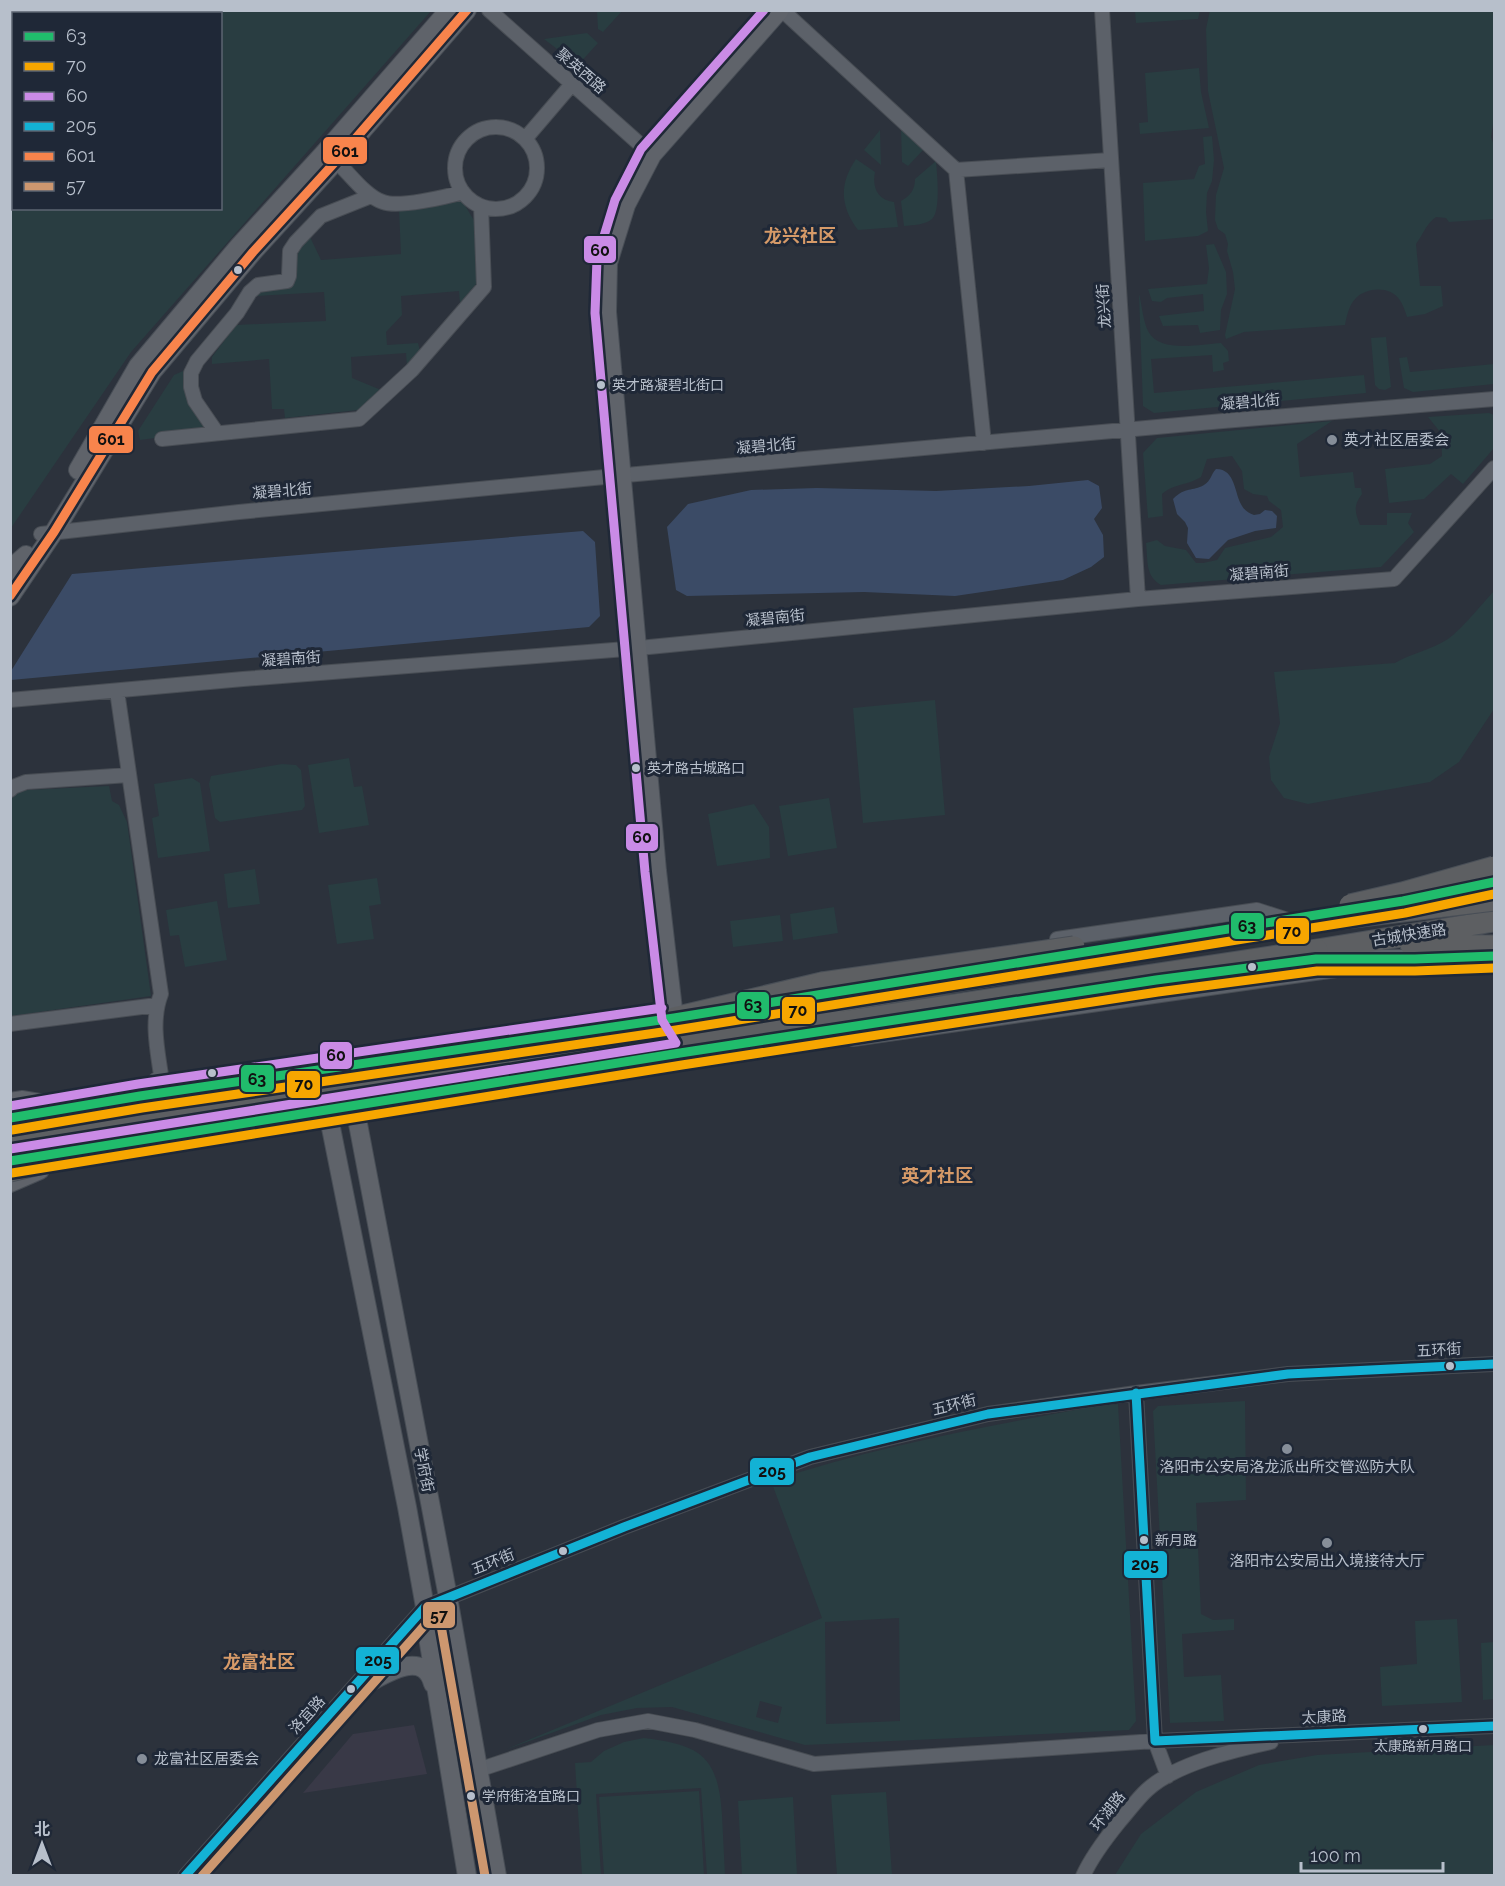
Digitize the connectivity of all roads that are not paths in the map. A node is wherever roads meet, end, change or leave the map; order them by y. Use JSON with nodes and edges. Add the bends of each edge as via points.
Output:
{"nodes":[{"id":1,"x":449,"y":10,"type":"edge"},
{"id":2,"x":467,"y":10,"type":"edge"},
{"id":3,"x":489,"y":10,"type":"edge"},
{"id":4,"x":772,"y":10,"type":"edge"},
{"id":5,"x":781,"y":10,"type":"edge"},
{"id":6,"x":1102,"y":10,"type":"edge"},
{"id":7,"x":572,"y":84,"type":"junction"},
{"id":8,"x":525,"y":139,"type":"junction"},
{"id":9,"x":650,"y":153,"type":"junction"},
{"id":10,"x":1111,"y":160,"type":"junction"},
{"id":11,"x":336,"y":161,"type":"junction"},
{"id":12,"x":956,"y":170,"type":"junction"},
{"id":13,"x":463,"y":192,"type":"junction"},
{"id":14,"x":371,"y":196,"type":"junction"},
{"id":15,"x":481,"y":206,"type":"junction"},
{"id":16,"x":1494,"y":399,"type":"edge"},
{"id":17,"x":1128,"y":429,"type":"junction"},
{"id":18,"x":217,"y":433,"type":"junction"},
{"id":19,"x":162,"y":439,"type":"dead end"},
{"id":20,"x":984,"y":442,"type":"junction"},
{"id":21,"x":1494,"y":468,"type":"edge"},
{"id":22,"x":619,"y":476,"type":"junction"},
{"id":23,"x":47,"y":533,"type":"junction"},
{"id":24,"x":28,"y":560,"type":"junction"},
{"id":25,"x":10,"y":569,"type":"edge"},
{"id":26,"x":10,"y":576,"type":"edge"},
{"id":27,"x":10,"y":597,"type":"edge"},
{"id":28,"x":1138,"y":599,"type":"junction"},
{"id":29,"x":10,"y":612,"type":"edge"},
{"id":30,"x":635,"y":648,"type":"junction"},
{"id":31,"x":117,"y":691,"type":"junction"},
{"id":32,"x":10,"y":700,"type":"edge"},
{"id":33,"x":129,"y":775,"type":"junction"},
{"id":34,"x":10,"y":790,"type":"edge"},
{"id":35,"x":1494,"y":867,"type":"edge"},
{"id":36,"x":1494,"y":882,"type":"edge"},
{"id":37,"x":1494,"y":900,"type":"edge"},
{"id":38,"x":1494,"y":921,"type":"edge"},
{"id":39,"x":1283,"y":923,"type":"junction"},
{"id":40,"x":1494,"y":946,"type":"edge"},
{"id":41,"x":1317,"y":950,"type":"junction"},
{"id":42,"x":1494,"y":956,"type":"edge"},
{"id":43,"x":157,"y":1005,"type":"junction"},
{"id":44,"x":669,"y":1019,"type":"junction"},
{"id":45,"x":10,"y":1024,"type":"edge"},
{"id":46,"x":688,"y":1052,"type":"junction"},
{"id":47,"x":347,"y":1066,"type":"junction"},
{"id":48,"x":318,"y":1070,"type":"junction"},
{"id":49,"x":140,"y":1096,"type":"junction"},
{"id":50,"x":10,"y":1102,"type":"edge"},
{"id":51,"x":354,"y":1107,"type":"junction"},
{"id":52,"x":70,"y":1108,"type":"junction"},
{"id":53,"x":220,"y":1110,"type":"junction"},
{"id":54,"x":329,"y":1111,"type":"junction"},
{"id":55,"x":10,"y":1119,"type":"edge"},
{"id":56,"x":10,"y":1137,"type":"edge"},
{"id":57,"x":86,"y":1150,"type":"junction"},
{"id":58,"x":10,"y":1153,"type":"edge"},
{"id":59,"x":10,"y":1161,"type":"edge"},
{"id":60,"x":10,"y":1171,"type":"edge"},
{"id":61,"x":10,"y":1183,"type":"edge"},
{"id":62,"x":1494,"y":1364,"type":"edge"},
{"id":63,"x":1136,"y":1393,"type":"junction"},
{"id":64,"x":448,"y":1598,"type":"junction"},
{"id":65,"x":425,"y":1613,"type":"junction"},
{"id":66,"x":370,"y":1682,"type":"junction"},
{"id":67,"x":437,"y":1698,"type":"junction"},
{"id":68,"x":1494,"y":1726,"type":"edge"},
{"id":69,"x":1359,"y":1731,"type":"junction"},
{"id":70,"x":1155,"y":1741,"type":"junction"},
{"id":71,"x":478,"y":1770,"type":"junction"},
{"id":72,"x":1168,"y":1776,"type":"junction"},
{"id":73,"x":488,"y":1826,"type":"junction"},
{"id":74,"x":459,"y":1831,"type":"junction"},
{"id":75,"x":185,"y":1875,"type":"edge"},
{"id":76,"x":195,"y":1875,"type":"edge"},
{"id":77,"x":467,"y":1875,"type":"edge"},
{"id":78,"x":497,"y":1875,"type":"edge"},
{"id":79,"x":1083,"y":1875,"type":"edge"}],
"edges":[{"from":1,"to":23,"type":"main road","via":[[138,366]]},
{"from":2,"to":11,"type":"main road"},
{"from":3,"to":7,"type":"street","name":"聚英西路"},
{"from":4,"to":9,"type":"main road"},
{"from":5,"to":9,"type":"main road"},
{"from":5,"to":12,"type":"street"},
{"from":6,"to":10,"type":"street","name":"龙兴街"},
{"from":7,"to":8,"type":"street"},
{"from":7,"to":9,"type":"street","name":"聚英西路"},
{"from":8,"to":13,"type":"street","via":[[497,128],[469,137],[455,163],[456,178]]},
{"from":8,"to":15,"type":"street","via":[[534,151],[537,166],[536,181],[528,194],[517,204],[502,209]]},
{"from":9,"to":22,"type":"main road","via":[[626,205],[608,263],[607,312]]},
{"from":10,"to":12,"type":"street"},
{"from":10,"to":17,"type":"street","name":"龙兴街"},
{"from":11,"to":14,"type":"street"},
{"from":11,"to":23,"type":"main road","via":[[152,372]]},
{"from":12,"to":20,"type":"street"},
{"from":13,"to":14,"type":"street","via":[[399,204],[383,203]]},
{"from":13,"to":15,"type":"street"},
{"from":14,"to":18,"type":"street","via":[[321,216],[290,252],[287,281],[258,285],[250,291],[197,361],[191,373],[191,387],[195,401]]},
{"from":15,"to":18,"type":"street","via":[[484,287],[412,370],[359,419]]},
{"from":16,"to":17,"type":"street","name":"凝碧北街"},
{"from":17,"to":20,"type":"street","name":"凝碧北街"},
{"from":17,"to":28,"type":"street","name":"龙兴街"},
{"from":18,"to":19,"type":"street"},
{"from":20,"to":22,"type":"street","name":"凝碧北街"},
{"from":21,"to":28,"type":"street","name":"凝碧南街","via":[[1394,579]]},
{"from":22,"to":23,"type":"street","name":"凝碧北街"},
{"from":22,"to":30,"type":"main road"},
{"from":23,"to":24,"type":"main road"},
{"from":24,"to":25,"type":"main road"},
{"from":24,"to":26,"type":"main road"},
{"from":24,"to":27,"type":"main road"},
{"from":24,"to":29,"type":"main road"},
{"from":28,"to":30,"type":"street","name":"凝碧南街"},
{"from":30,"to":31,"type":"street","name":"凝碧南街"},
{"from":30,"to":44,"type":"main road"},
{"from":31,"to":32,"type":"street","name":"凝碧南街"},
{"from":31,"to":33,"type":"street"},
{"from":33,"to":34,"type":"street","via":[[26,782]]},
{"from":33,"to":43,"type":"street","via":[[161,994]]},
{"from":35,"to":39,"type":"highway","bridge":true},
{"from":36,"to":39,"type":"main road"},
{"from":37,"to":39,"type":"highway","name":"古城快速路","bridge":true},
{"from":38,"to":41,"type":"highway","name":"古城快速路"},
{"from":39,"to":44,"type":"main road"},
{"from":39,"to":44,"type":"highway","bridge":true,"via":[[1170,933],[822,983]]},
{"from":39,"to":53,"type":"highway","name":"古城快速路","bridge":true},
{"from":40,"to":41,"type":"highway"},
{"from":41,"to":46,"type":"highway","bridge":true,"via":[[1194,977],[865,1030]]},
{"from":41,"to":53,"type":"highway","name":"古城快速路","bridge":true,"via":[[566,1064],[287,1111]]},
{"from":42,"to":46,"type":"main road","via":[[1316,958]]},
{"from":43,"to":45,"type":"street"},
{"from":43,"to":49,"type":"street","via":[[155,1035],[161,1075]]},
{"from":44,"to":46,"type":"main road"},
{"from":44,"to":47,"type":"main road"},
{"from":46,"to":51,"type":"main road"},
{"from":47,"to":48,"type":"main road"},
{"from":47,"to":51,"type":"main road","name":"学府街"},
{"from":48,"to":49,"type":"main road"},
{"from":48,"to":54,"type":"main road","name":"学府街"},
{"from":49,"to":52,"type":"main road"},
{"from":50,"to":52,"type":"main road","via":[[23,1100]]},
{"from":51,"to":54,"type":"main road"},
{"from":51,"to":64,"type":"main road","name":"学府街"},
{"from":52,"to":55,"type":"main road"},
{"from":53,"to":55,"type":"highway","name":"古城快速路","via":[[111,1106]]},
{"from":53,"to":56,"type":"highway"},
{"from":53,"to":58,"type":"highway","bridge":true},
{"from":53,"to":60,"type":"highway","name":"古城快速路","bridge":true},
{"from":54,"to":57,"type":"main road"},
{"from":54,"to":65,"type":"main road","name":"学府街"},
{"from":57,"to":59,"type":"main road"},
{"from":57,"to":61,"type":"main road"},
{"from":62,"to":63,"type":"street","name":"五环街","via":[[1288,1374]]},
{"from":63,"to":64,"type":"street","name":"五环街","via":[[988,1414],[810,1457]]},
{"from":63,"to":70,"type":"street"},
{"from":64,"to":65,"type":"street","name":"洛宜路"},
{"from":64,"to":71,"type":"main road","name":"学府街"},
{"from":65,"to":66,"type":"street","name":"洛宜路"},
{"from":65,"to":67,"type":"main road","name":"学府街"},
{"from":65,"to":75,"type":"street","name":"洛宜路"},
{"from":66,"to":67,"type":"main road","via":[[393,1669],[417,1666],[432,1680]]},
{"from":66,"to":76,"type":"street","name":"洛宜路"},
{"from":67,"to":74,"type":"main road","name":"学府街"},
{"from":68,"to":69,"type":"street","name":"太康路"},
{"from":69,"to":70,"type":"street","name":"太康路"},
{"from":69,"to":72,"type":"street","name":"环湖路","via":[[1289,1738],[1226,1752]]},
{"from":70,"to":71,"type":"street","name":"太康路","via":[[814,1764],[695,1730],[648,1721],[598,1730]]},
{"from":70,"to":72,"type":"street"},
{"from":71,"to":73,"type":"main road","name":"学府街"},
{"from":72,"to":79,"type":"street","name":"环湖路","via":[[1147,1790]]},
{"from":73,"to":74,"type":"main road"},
{"from":73,"to":78,"type":"main road","name":"学府街"},
{"from":74,"to":77,"type":"main road","name":"学府街"}]}
